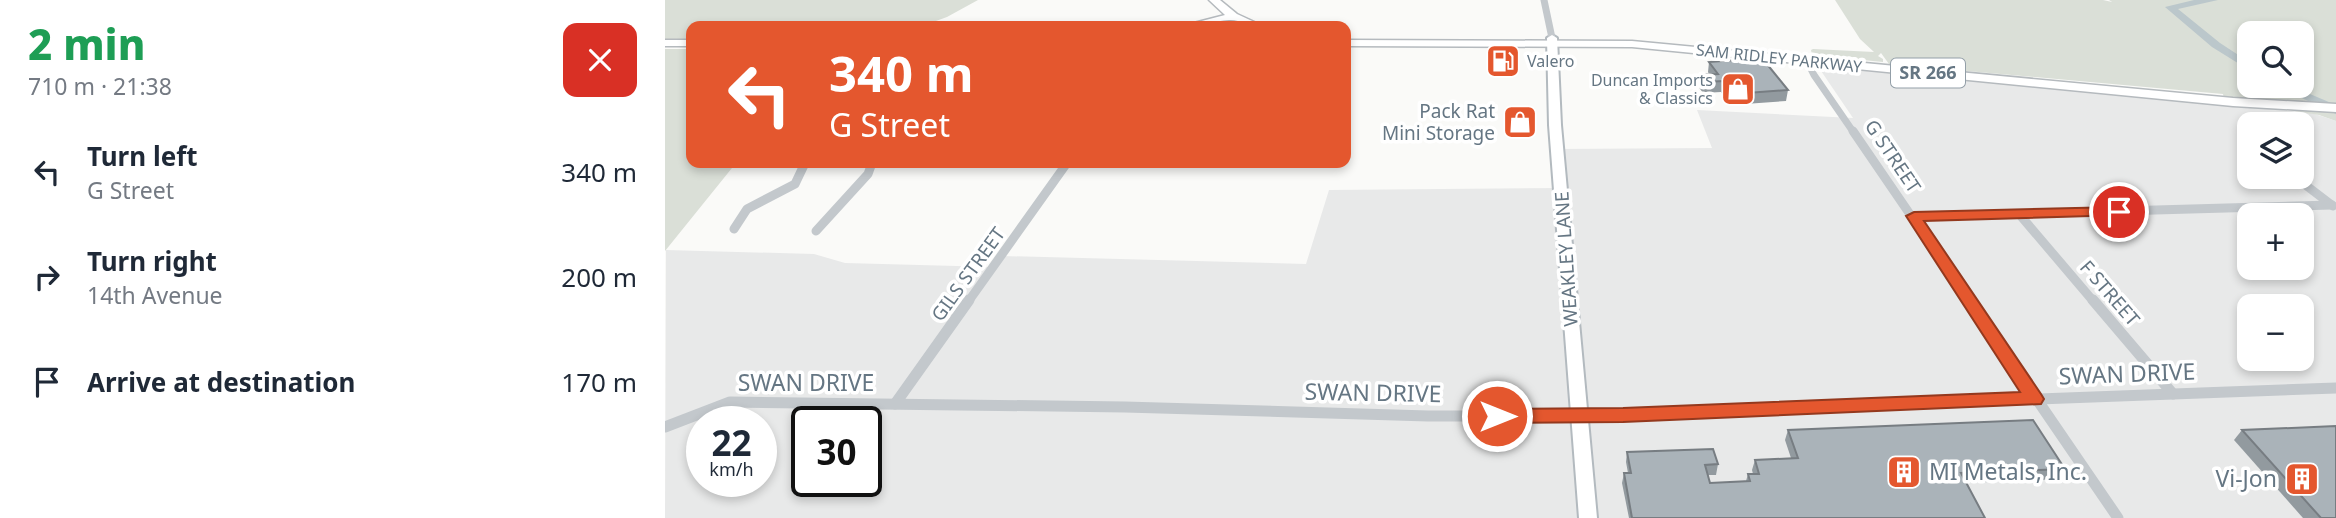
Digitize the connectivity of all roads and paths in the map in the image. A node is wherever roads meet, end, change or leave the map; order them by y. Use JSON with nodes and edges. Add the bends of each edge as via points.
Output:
{"nodes":[{"id":1,"x":1203,"y":0,"type":"edge"},
{"id":2,"x":1214,"y":0,"type":"edge"},
{"id":3,"x":1544,"y":0,"type":"edge"},
{"id":4,"x":1230,"y":17,"type":"junction"},
{"id":5,"x":1214,"y":21,"type":"edge"},
{"id":6,"x":1236,"y":21,"type":"edge"},
{"id":7,"x":1242,"y":21,"type":"edge"},
{"id":8,"x":1351,"y":41,"type":"edge"},
{"id":9,"x":1551,"y":41,"type":"junction"},
{"id":10,"x":665,"y":46,"type":"edge"},
{"id":11,"x":686,"y":46,"type":"edge"},
{"id":12,"x":1805,"y":59,"type":"junction"},
{"id":13,"x":1843,"y":65,"type":"junction"},
{"id":14,"x":1814,"y":75,"type":"junction"},
{"id":15,"x":2336,"y":102,"type":"edge"},
{"id":16,"x":2336,"y":108,"type":"edge"},
{"id":17,"x":803,"y":168,"type":"edge"},
{"id":18,"x":870,"y":168,"type":"edge"},
{"id":19,"x":1063,"y":168,"type":"edge"},
{"id":20,"x":2311,"y":189,"type":"edge"},
{"id":21,"x":2334,"y":206,"type":"edge"},
{"id":22,"x":2020,"y":215,"type":"junction"},
{"id":23,"x":1914,"y":216,"type":"junction"},
{"id":24,"x":734,"y":229,"type":"dead end"},
{"id":25,"x":816,"y":231,"type":"dead end"},
{"id":26,"x":2336,"y":387,"type":"edge"},
{"id":27,"x":2173,"y":394,"type":"junction"},
{"id":28,"x":2034,"y":399,"type":"junction"},
{"id":29,"x":895,"y":404,"type":"junction"},
{"id":30,"x":1578,"y":416,"type":"junction"},
{"id":31,"x":665,"y":428,"type":"edge"},
{"id":32,"x":1588,"y":518,"type":"edge"},
{"id":33,"x":2118,"y":518,"type":"edge"}],
"edges":[{"from":1,"to":4,"type":"main road"},
{"from":2,"to":4,"type":"main road"},
{"from":3,"to":9,"type":"street","name":"WEAKLEY LANE"},
{"from":4,"to":5,"type":"main road"},
{"from":4,"to":6,"type":"main road"},
{"from":4,"to":7,"type":"main road"},
{"from":8,"to":9,"type":"main road","name":"SAM RIDLEY PARKWAY","number":"SR 266"},
{"from":9,"to":12,"type":"main road","name":"SAM RIDLEY PARKWAY","number":"SR 266"},
{"from":9,"to":30,"type":"main road","name":"WEAKLEY LANE"},
{"from":10,"to":11,"type":"main road"},
{"from":12,"to":13,"type":"main road","name":"SAM RIDLEY PARKWAY","number":"SR 266"},
{"from":12,"to":14,"type":"street","name":"G STREET"},
{"from":12,"to":15,"type":"main road","name":"SAM RIDLEY PARKWAY","number":"SR 266"},
{"from":13,"to":14,"type":"main road","via":[[1819,68]]},
{"from":13,"to":16,"type":"main road","name":"SAM RIDLEY PARKWAY","number":"SR 266"},
{"from":14,"to":23,"type":"street","name":"G STREET"},
{"from":17,"to":24,"type":"street","via":[[795,184],[747,209]]},
{"from":18,"to":25,"type":"street"},
{"from":19,"to":29,"type":"street","name":"GILS STREET"},
{"from":20,"to":21,"type":"street"},
{"from":21,"to":22,"type":"street"},
{"from":22,"to":23,"type":"street"},
{"from":22,"to":27,"type":"street","name":"F STREET"},
{"from":23,"to":28,"type":"street","name":"G STREET"},
{"from":26,"to":27,"type":"street","name":"SWAN DRIVE"},
{"from":27,"to":28,"type":"street","name":"SWAN DRIVE"},
{"from":28,"to":30,"type":"street","name":"SWAN DRIVE"},
{"from":28,"to":33,"type":"street","name":"G STREET"},
{"from":29,"to":30,"type":"street","name":"SWAN DRIVE"},
{"from":29,"to":31,"type":"street","name":"SWAN DRIVE","via":[[730,402]]},
{"from":30,"to":32,"type":"main road","name":"WEAKLEY LANE"}]}
